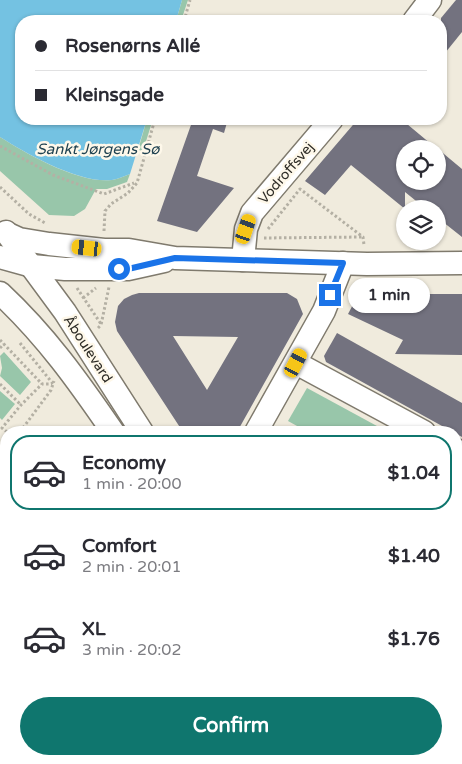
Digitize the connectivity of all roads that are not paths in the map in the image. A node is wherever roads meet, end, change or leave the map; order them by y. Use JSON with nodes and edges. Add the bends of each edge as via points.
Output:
{"nodes":[{"id":1,"x":430,"y":0,"type":"edge"},
{"id":2,"x":419,"y":15,"type":"edge"},
{"id":3,"x":327,"y":125,"type":"edge"},
{"id":4,"x":4,"y":230,"type":"edge"},
{"id":5,"x":0,"y":257,"type":"edge"},
{"id":6,"x":175,"y":258,"type":"junction"},
{"id":7,"x":243,"y":260,"type":"junction"},
{"id":8,"x":343,"y":263,"type":"junction"},
{"id":9,"x":462,"y":263,"type":"edge"},
{"id":10,"x":32,"y":266,"type":"junction"},
{"id":11,"x":0,"y":294,"type":"edge"},
{"id":12,"x":296,"y":363,"type":"junction"},
{"id":13,"x":109,"y":426,"type":"edge"},
{"id":14,"x":138,"y":426,"type":"edge"},
{"id":15,"x":266,"y":426,"type":"edge"},
{"id":16,"x":413,"y":426,"type":"edge"}],
"edges":[{"from":1,"to":2,"type":"street"},
{"from":3,"to":7,"type":"street","name":"Vodroffsvej","via":[[252,213],[246,229]]},
{"from":4,"to":6,"type":"street","via":[[20,239],[42,243],[129,250]]},
{"from":4,"to":10,"type":"street","name":"Åboulevard"},
{"from":5,"to":10,"type":"street"},
{"from":6,"to":7,"type":"street"},
{"from":6,"to":10,"type":"street","via":[[128,269]]},
{"from":7,"to":8,"type":"street"},
{"from":8,"to":9,"type":"street"},
{"from":8,"to":12,"type":"street","via":[[324,311]]},
{"from":10,"to":14,"type":"street","name":"Åboulevard"},
{"from":11,"to":13,"type":"street","name":"Åboulevard","via":[[40,333]]},
{"from":12,"to":15,"type":"street"},
{"from":12,"to":16,"type":"street"}]}
